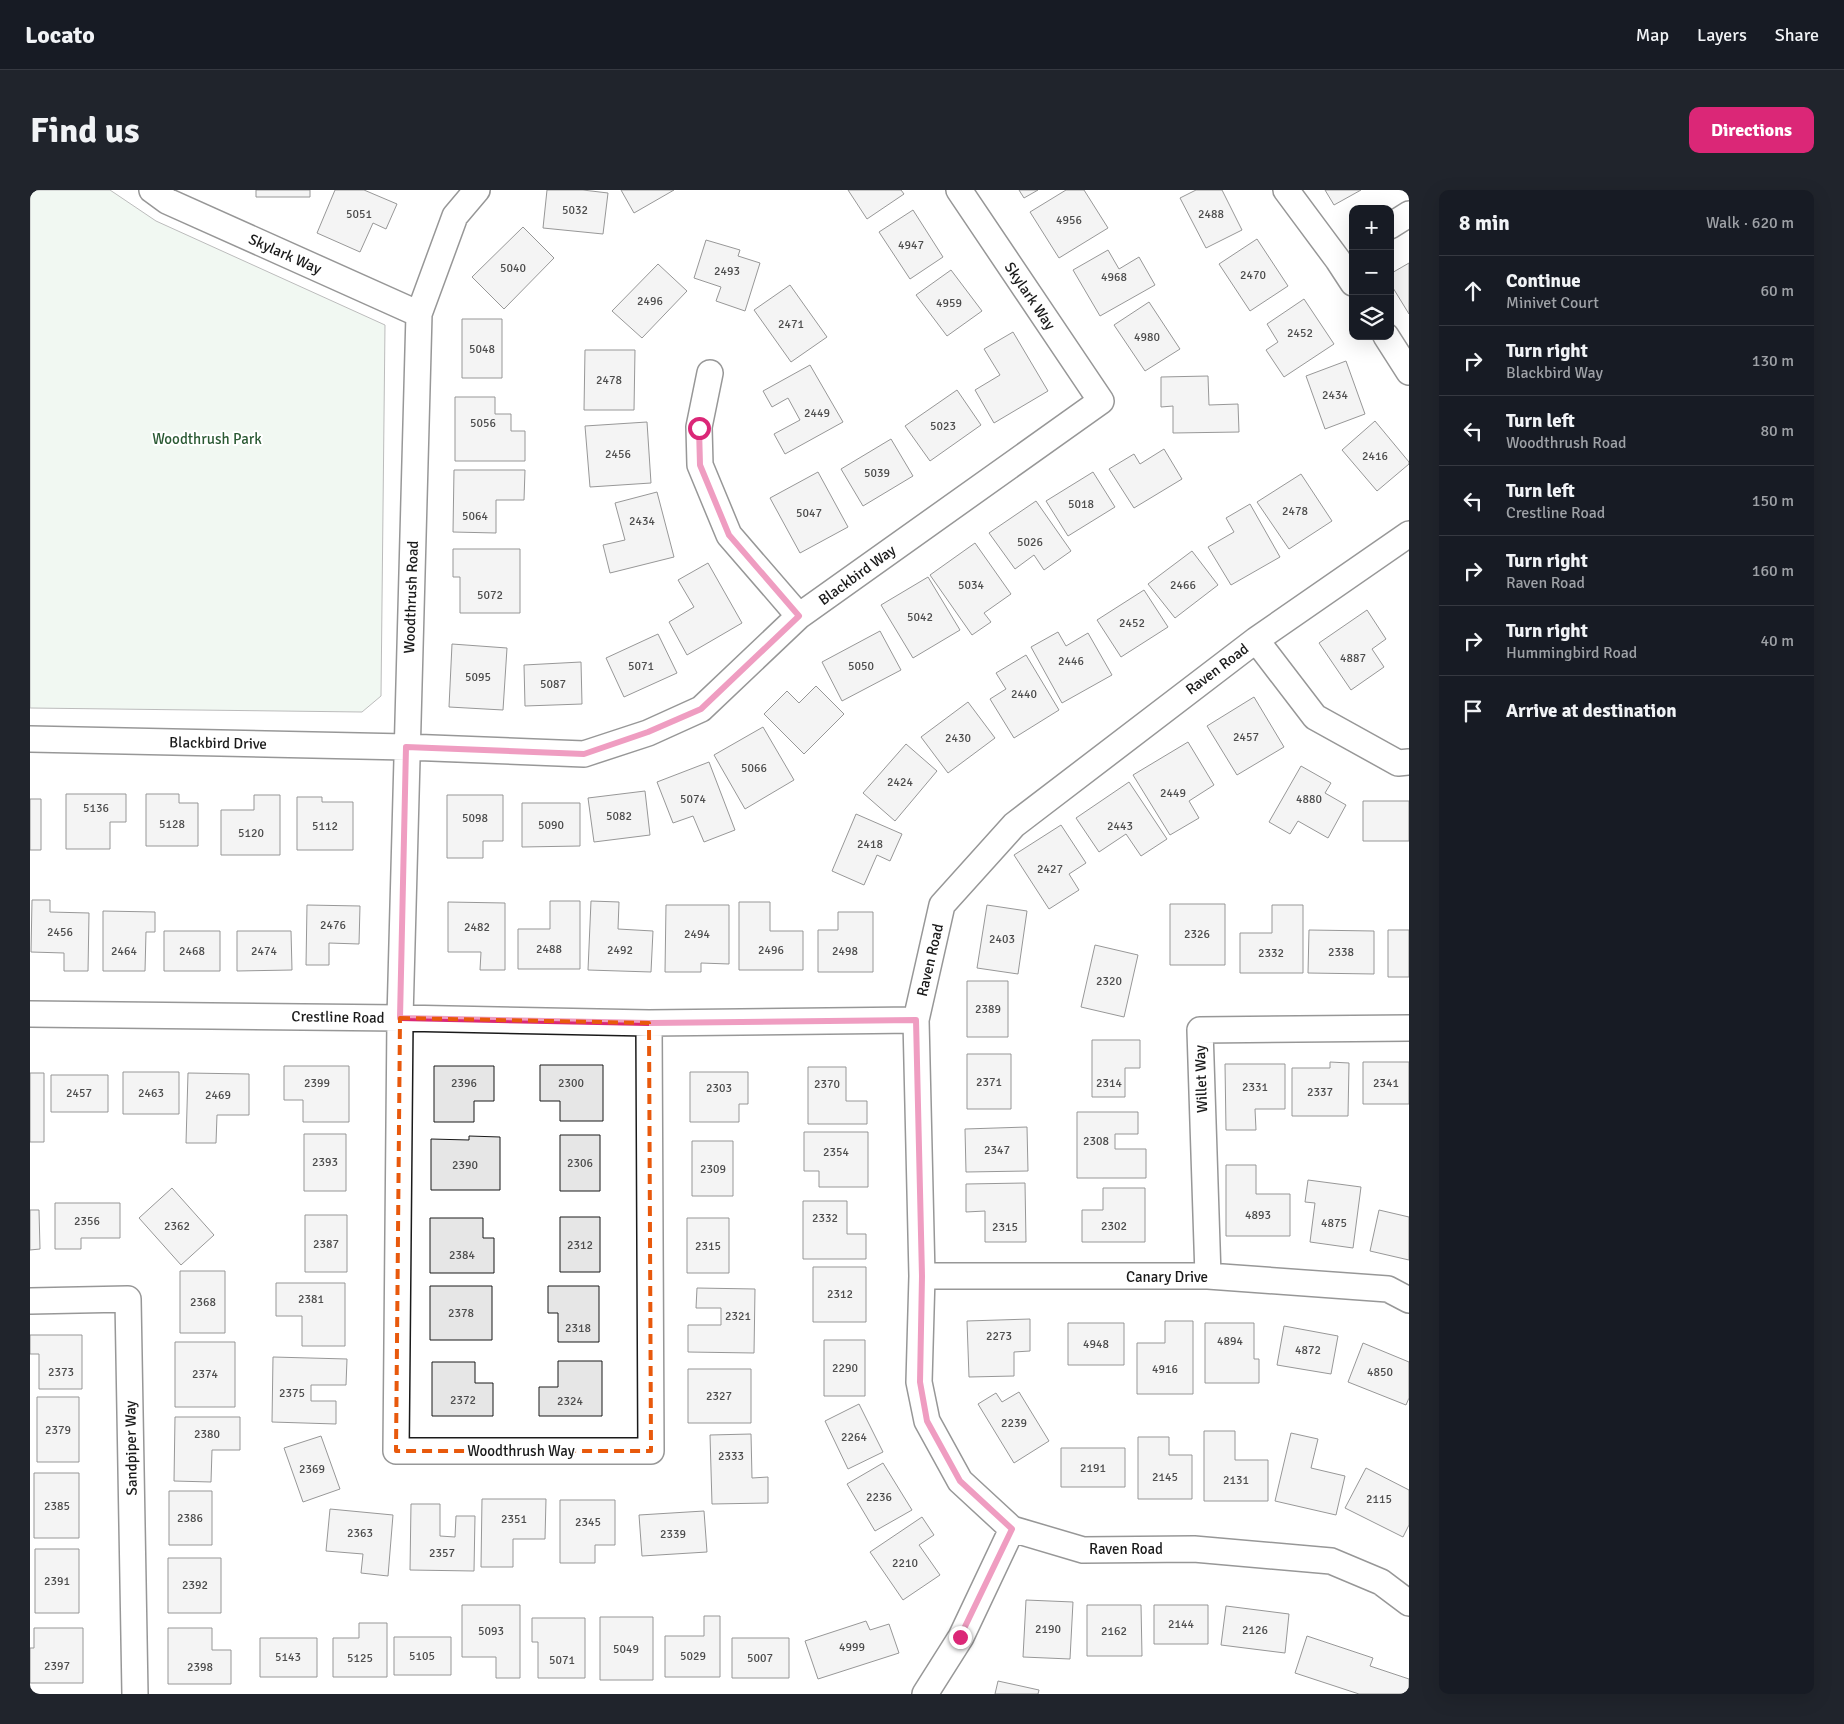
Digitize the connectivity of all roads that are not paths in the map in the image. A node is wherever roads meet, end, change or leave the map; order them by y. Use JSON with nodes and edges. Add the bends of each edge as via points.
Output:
{"nodes":[{"id":1,"x":152,"y":190,"type":"edge"},
{"id":2,"x":477,"y":190,"type":"edge"},
{"id":3,"x":958,"y":190,"type":"edge"},
{"id":4,"x":1286,"y":190,"type":"edge"},
{"id":5,"x":1409,"y":214,"type":"edge"},
{"id":6,"x":1394,"y":223,"type":"edge"},
{"id":7,"x":1346,"y":255,"type":"edge"},
{"id":8,"x":419,"y":314,"type":"junction"},
{"id":9,"x":1389,"y":340,"type":"edge"},
{"id":10,"x":1409,"y":372,"type":"edge"},
{"id":11,"x":710,"y":373,"type":"dead end"},
{"id":12,"x":1101,"y":401,"type":"joint"},
{"id":13,"x":1409,"y":534,"type":"edge"},
{"id":14,"x":799,"y":616,"type":"junction"},
{"id":15,"x":1256,"y":640,"type":"junction"},
{"id":16,"x":30,"y":739,"type":"edge"},
{"id":17,"x":406,"y":747,"type":"junction"},
{"id":18,"x":1409,"y":762,"type":"edge"},
{"id":19,"x":30,"y":1014,"type":"edge"},
{"id":20,"x":400,"y":1018,"type":"junction"},
{"id":21,"x":916,"y":1020,"type":"junction"},
{"id":22,"x":649,"y":1023,"type":"junction"},
{"id":23,"x":1409,"y":1028,"type":"edge"},
{"id":24,"x":922,"y":1276,"type":"junction"},
{"id":25,"x":1208,"y":1276,"type":"junction"},
{"id":26,"x":1409,"y":1300,"type":"edge"},
{"id":27,"x":30,"y":1301,"type":"edge"},
{"id":28,"x":1012,"y":1529,"type":"junction"},
{"id":29,"x":1409,"y":1603,"type":"edge"},
{"id":30,"x":136,"y":1694,"type":"edge"},
{"id":31,"x":925,"y":1694,"type":"edge"}],
"edges":[{"from":1,"to":8,"type":"street","name":"Skylark Way","via":[[166,201]]},
{"from":2,"to":8,"type":"street","name":"Woodthrush Road","via":[[455,216]]},
{"from":3,"to":12,"type":"street","name":"Skylark Way"},
{"from":4,"to":7,"type":"street"},
{"from":5,"to":6,"type":"street"},
{"from":8,"to":17,"type":"street","name":"Woodthrush Road"},
{"from":9,"to":10,"type":"street"},
{"from":11,"to":14,"type":"street","via":[[699,428],[700,465],[729,535]]},
{"from":12,"to":14,"type":"street","name":"Blackbird Way"},
{"from":13,"to":15,"type":"street","name":"Raven Road"},
{"from":14,"to":17,"type":"street","name":"Blackbird Way","via":[[701,709],[630,739],[584,754]]},
{"from":15,"to":18,"type":"street","via":[[1315,717],[1398,763]]},
{"from":15,"to":21,"type":"street","name":"Raven Road","via":[[1014,825],[942,905]]},
{"from":16,"to":17,"type":"street","name":"Blackbird Drive"},
{"from":17,"to":20,"type":"street","name":"Woodthrush Road"},
{"from":19,"to":20,"type":"street","name":"Crestline Road"},
{"from":20,"to":22,"type":"street","name":"Crestline Road"},
{"from":20,"to":22,"type":"street","name":"Woodthrush Way","via":[[396,1451],[651,1451]]},
{"from":21,"to":22,"type":"street","name":"Crestline Road"},
{"from":21,"to":24,"type":"street","name":"Raven Road"},
{"from":23,"to":25,"type":"street","name":"Willet Way","via":[[1200,1030]]},
{"from":24,"to":25,"type":"street","name":"Canary Drive"},
{"from":24,"to":28,"type":"street","name":"Raven Road","via":[[920,1382],[927,1421],[960,1481]]},
{"from":25,"to":26,"type":"street","name":"Canary Drive","via":[[1388,1289]]},
{"from":27,"to":30,"type":"street","name":"Sandpiper Way","via":[[128,1299]]},
{"from":28,"to":29,"type":"street","name":"Raven Road","via":[[1083,1550],[1194,1549],[1331,1561],[1381,1582]]},
{"from":28,"to":31,"type":"street","via":[[960,1637]]}]}
